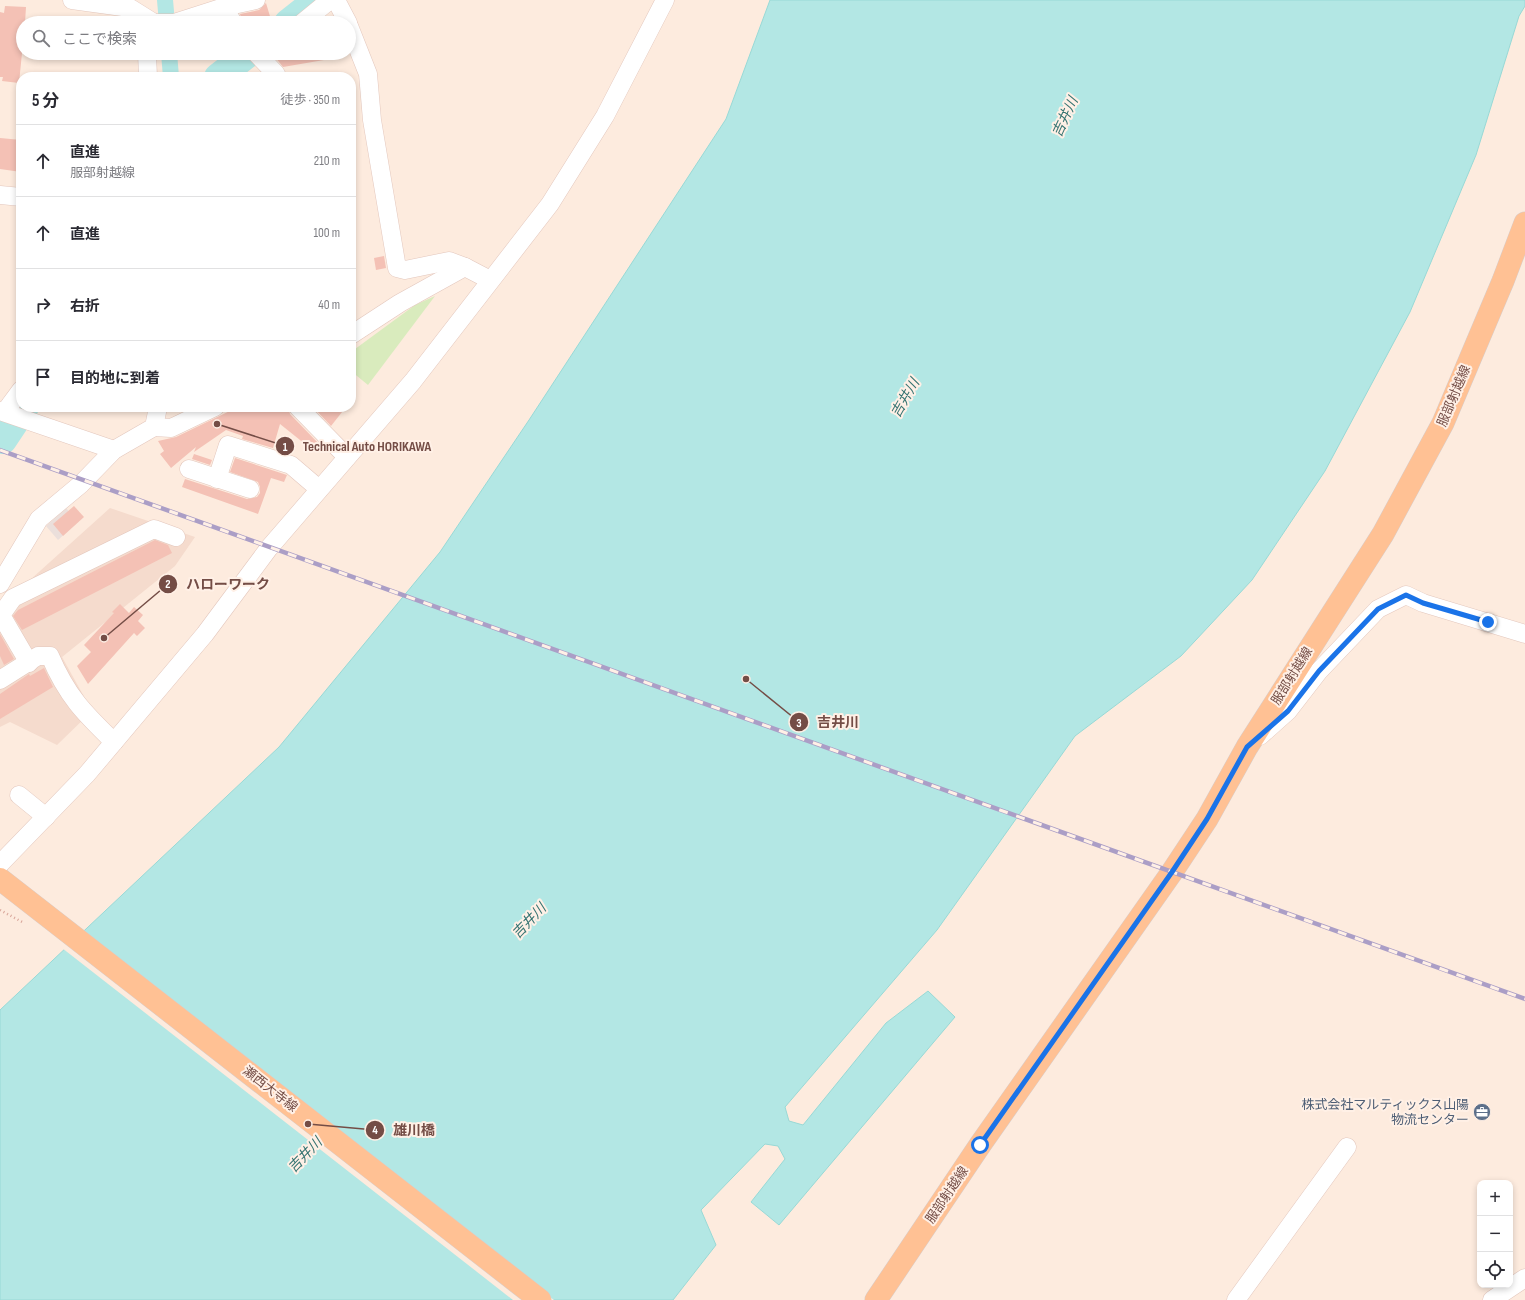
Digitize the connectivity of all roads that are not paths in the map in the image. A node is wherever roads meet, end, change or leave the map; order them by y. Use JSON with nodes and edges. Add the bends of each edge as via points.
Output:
{"nodes":[{"id":1,"x":72,"y":0,"type":"edge"},
{"id":2,"x":143,"y":0,"type":"edge"},
{"id":3,"x":256,"y":0,"type":"edge"},
{"id":4,"x":330,"y":0,"type":"edge"},
{"id":5,"x":336,"y":0,"type":"edge"},
{"id":6,"x":665,"y":0,"type":"edge"},
{"id":7,"x":224,"y":7,"type":"junction"},
{"id":8,"x":141,"y":16,"type":"edge"},
{"id":9,"x":148,"y":16,"type":"edge"},
{"id":10,"x":196,"y":16,"type":"edge"},
{"id":11,"x":229,"y":16,"type":"edge"},
{"id":12,"x":311,"y":16,"type":"edge"},
{"id":13,"x":344,"y":16,"type":"edge"},
{"id":14,"x":356,"y":44,"type":"edge"},
{"id":15,"x":147,"y":60,"type":"edge"},
{"id":16,"x":265,"y":60,"type":"edge"},
{"id":17,"x":148,"y":72,"type":"edge"},
{"id":18,"x":273,"y":72,"type":"edge"},
{"id":19,"x":0,"y":195,"type":"edge"},
{"id":20,"x":16,"y":197,"type":"edge"},
{"id":21,"x":1525,"y":223,"type":"edge"},
{"id":22,"x":465,"y":267,"type":"junction"},
{"id":23,"x":490,"y":280,"type":"junction"},
{"id":24,"x":356,"y":332,"type":"edge"},
{"id":25,"x":16,"y":402,"type":"edge"},
{"id":26,"x":157,"y":412,"type":"edge"},
{"id":27,"x":205,"y":412,"type":"edge"},
{"id":28,"x":303,"y":412,"type":"edge"},
{"id":29,"x":11,"y":414,"type":"edge"},
{"id":30,"x":154,"y":427,"type":"junction"},
{"id":31,"x":114,"y":450,"type":"junction"},
{"id":32,"x":347,"y":457,"type":"junction"},
{"id":33,"x":189,"y":469,"type":"dead end"},
{"id":34,"x":217,"y":479,"type":"junction"},
{"id":35,"x":250,"y":489,"type":"dead end"},
{"id":36,"x":319,"y":489,"type":"junction"},
{"id":37,"x":176,"y":537,"type":"dead end"},
{"id":38,"x":0,"y":584,"type":"edge"},
{"id":39,"x":1525,"y":634,"type":"edge"},
{"id":40,"x":29,"y":663,"type":"junction"},
{"id":41,"x":0,"y":680,"type":"edge"},
{"id":42,"x":114,"y":742,"type":"junction"},
{"id":43,"x":1247,"y":747,"type":"junction"},
{"id":44,"x":19,"y":795,"type":"dead end"},
{"id":45,"x":46,"y":817,"type":"junction"},
{"id":46,"x":1,"y":875,"type":"edge"},
{"id":47,"x":1347,"y":1147,"type":"dead end"},
{"id":48,"x":1525,"y":1278,"type":"edge"},
{"id":49,"x":540,"y":1300,"type":"edge"},
{"id":50,"x":876,"y":1300,"type":"edge"},
{"id":51,"x":1236,"y":1300,"type":"edge"},
{"id":52,"x":1492,"y":1300,"type":"edge"}],
"edges":[{"from":1,"to":8,"type":"street","via":[[130,8]]},
{"from":2,"to":9,"type":"street"},
{"from":3,"to":7,"type":"street"},
{"from":4,"to":12,"type":"street"},
{"from":5,"to":13,"type":"street"},
{"from":6,"to":23,"type":"street","via":[[605,116],[550,204]]},
{"from":7,"to":10,"type":"street"},
{"from":7,"to":11,"type":"street"},
{"from":14,"to":22,"type":"street","via":[[368,74],[372,120],[397,268],[405,270],[450,261]]},
{"from":15,"to":17,"type":"street"},
{"from":16,"to":18,"type":"street"},
{"from":19,"to":20,"type":"street"},
{"from":21,"to":43,"type":"main road","name":"服部射越線","via":[[1443,423],[1383,534]]},
{"from":22,"to":23,"type":"street"},
{"from":22,"to":24,"type":"street","via":[[400,303]]},
{"from":23,"to":32,"type":"street","via":[[413,381]]},
{"from":25,"to":29,"type":"street"},
{"from":26,"to":30,"type":"street"},
{"from":27,"to":30,"type":"street","via":[[171,428]]},
{"from":28,"to":32,"type":"street"},
{"from":29,"to":31,"type":"street"},
{"from":30,"to":31,"type":"street"},
{"from":31,"to":38,"type":"street","via":[[81,484],[40,519]]},
{"from":32,"to":36,"type":"street"},
{"from":33,"to":34,"type":"street"},
{"from":34,"to":35,"type":"street"},
{"from":34,"to":36,"type":"street","via":[[228,445],[291,465]]},
{"from":36,"to":42,"type":"street","via":[[269,548],[205,634]]},
{"from":37,"to":40,"type":"street","via":[[154,529],[13,598],[1,615]]},
{"from":39,"to":43,"type":"street","via":[[1423,603],[1406,595],[1378,609],[1319,671],[1288,711]]},
{"from":40,"to":41,"type":"street"},
{"from":40,"to":42,"type":"street","via":[[38,656],[50,656],[61,681],[81,710]]},
{"from":42,"to":45,"type":"street"},
{"from":43,"to":50,"type":"main road","name":"服部射越線","via":[[1207,819],[1172,872],[980,1145]]},
{"from":44,"to":45,"type":"street"},
{"from":45,"to":46,"type":"street"},
{"from":46,"to":49,"type":"main road","name":"瀬西大寺線"},
{"from":47,"to":51,"type":"street"},
{"from":48,"to":52,"type":"street"}]}
